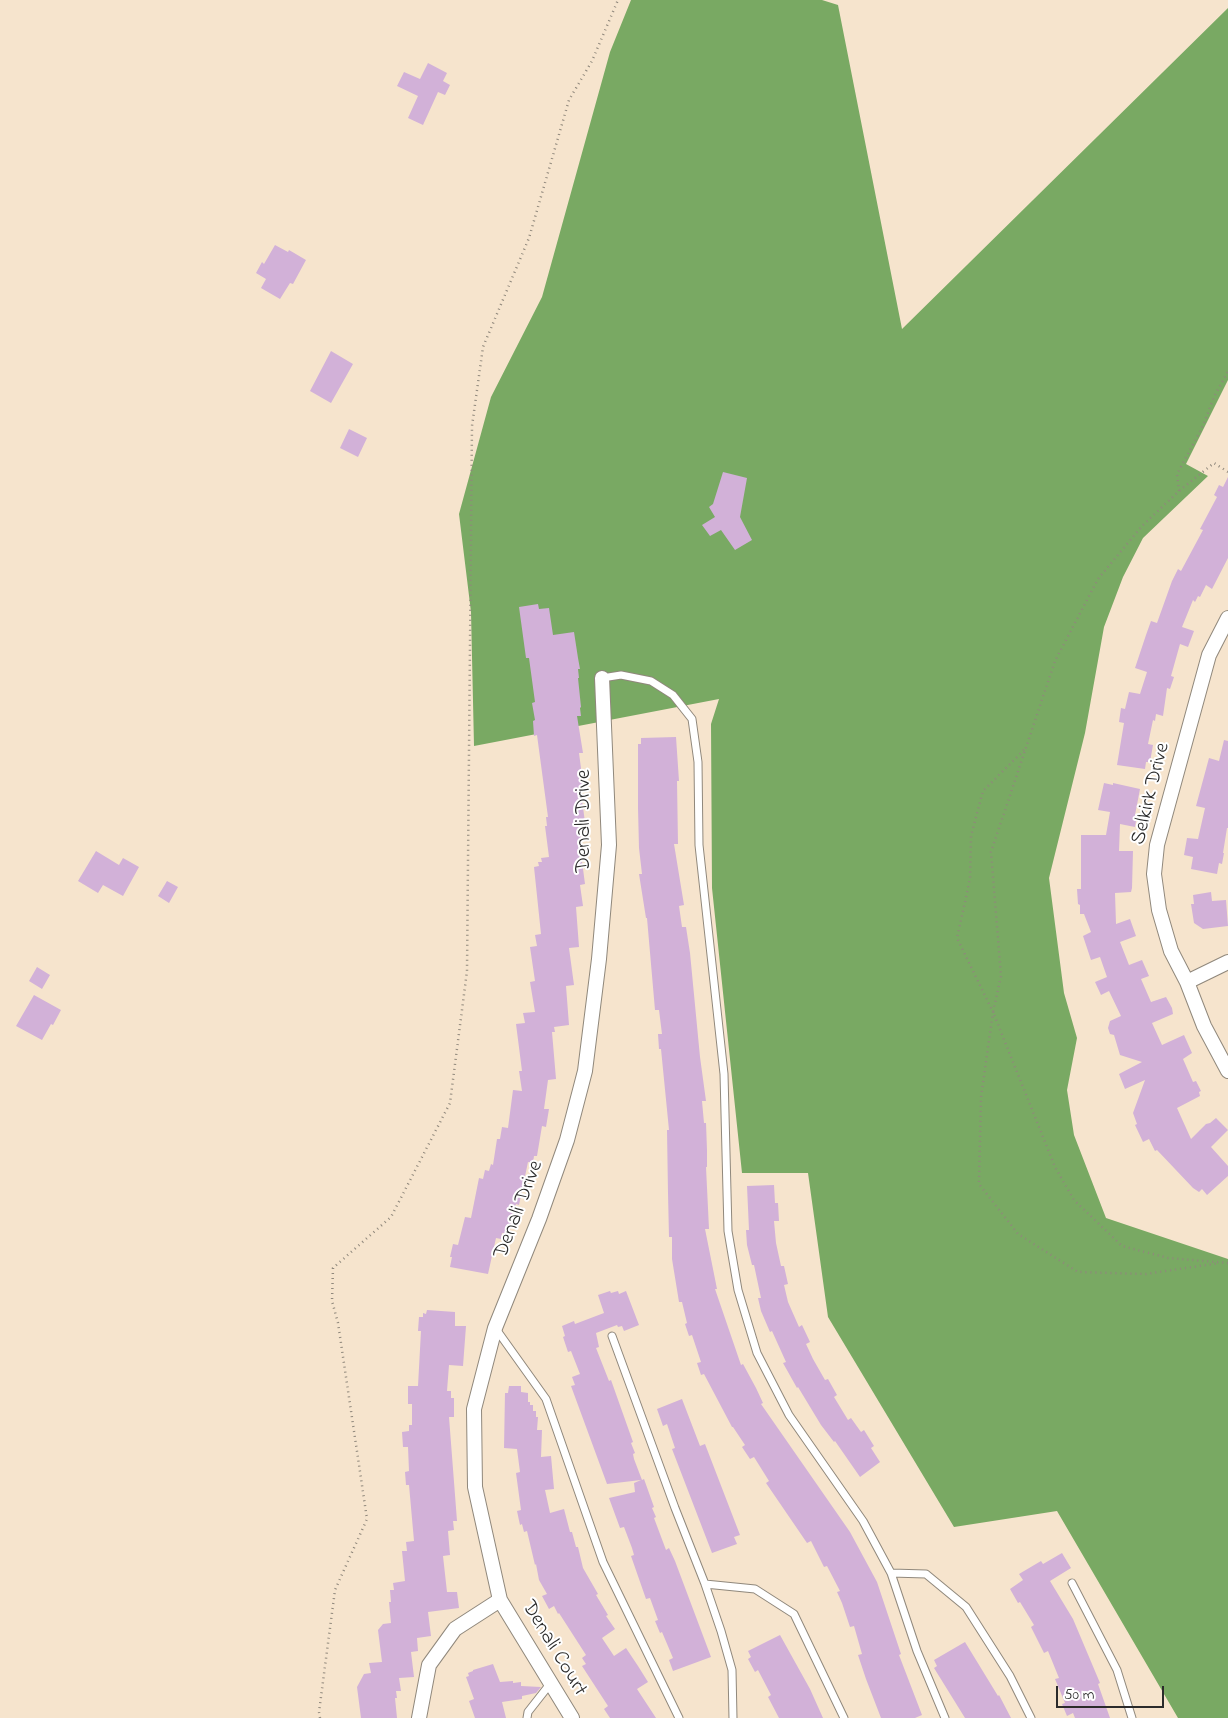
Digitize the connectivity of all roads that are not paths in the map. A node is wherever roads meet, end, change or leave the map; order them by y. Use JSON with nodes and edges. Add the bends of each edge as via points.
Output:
{"nodes":[{"id":1,"x":1228,"y":618,"type":"edge"},
{"id":2,"x":602,"y":678,"type":"joint"},
{"id":3,"x":1228,"y":962,"type":"edge"},
{"id":4,"x":1187,"y":982,"type":"junction"},
{"id":5,"x":1228,"y":1071,"type":"edge"},
{"id":6,"x":495,"y":1328,"type":"junction"},
{"id":7,"x":612,"y":1336,"type":"dead end"},
{"id":8,"x":892,"y":1573,"type":"junction"},
{"id":9,"x":1072,"y":1583,"type":"dead end"},
{"id":10,"x":705,"y":1584,"type":"junction"},
{"id":11,"x":500,"y":1600,"type":"junction"},
{"id":12,"x":550,"y":1684,"type":"junction"},
{"id":13,"x":419,"y":1718,"type":"edge"},
{"id":14,"x":526,"y":1718,"type":"edge"},
{"id":15,"x":572,"y":1718,"type":"edge"},
{"id":16,"x":679,"y":1718,"type":"edge"},
{"id":17,"x":733,"y":1718,"type":"edge"},
{"id":18,"x":844,"y":1718,"type":"edge"},
{"id":19,"x":945,"y":1718,"type":"edge"},
{"id":20,"x":1031,"y":1718,"type":"edge"},
{"id":21,"x":1132,"y":1718,"type":"edge"}],
"edges":[{"from":1,"to":4,"type":"street","name":"Selkirk Drive","via":[[1209,655],[1157,845],[1154,874],[1159,910],[1171,950]]},
{"from":2,"to":6,"type":"street","name":"Denali Drive","via":[[609,845],[585,1071],[564,1149]]},
{"from":2,"to":8,"type":"lane","via":[[621,675],[651,682],[673,695],[692,719],[698,762],[699,844],[724,1074],[728,1231],[738,1290],[757,1353],[789,1416],[862,1521]]},
{"from":3,"to":4,"type":"street"},
{"from":4,"to":5,"type":"street","name":"Selkirk Drive","via":[[1204,1026]]},
{"from":6,"to":11,"type":"street","name":"Denali Drive","via":[[474,1409],[474,1487]]},
{"from":6,"to":16,"type":"lane","via":[[546,1399],[603,1562]]},
{"from":7,"to":10,"type":"lane"},
{"from":8,"to":19,"type":"lane","via":[[917,1651]]},
{"from":8,"to":20,"type":"lane","via":[[926,1574],[966,1607],[1010,1676]]},
{"from":9,"to":21,"type":"lane","via":[[1117,1670]]},
{"from":10,"to":17,"type":"lane","via":[[732,1670]]},
{"from":10,"to":18,"type":"lane","via":[[755,1589],[794,1614]]},
{"from":11,"to":12,"type":"street","name":"Denali Court"},
{"from":11,"to":13,"type":"street","via":[[455,1629],[429,1665]]},
{"from":12,"to":14,"type":"lane"},
{"from":12,"to":15,"type":"street","name":"Denali Court"}]}
